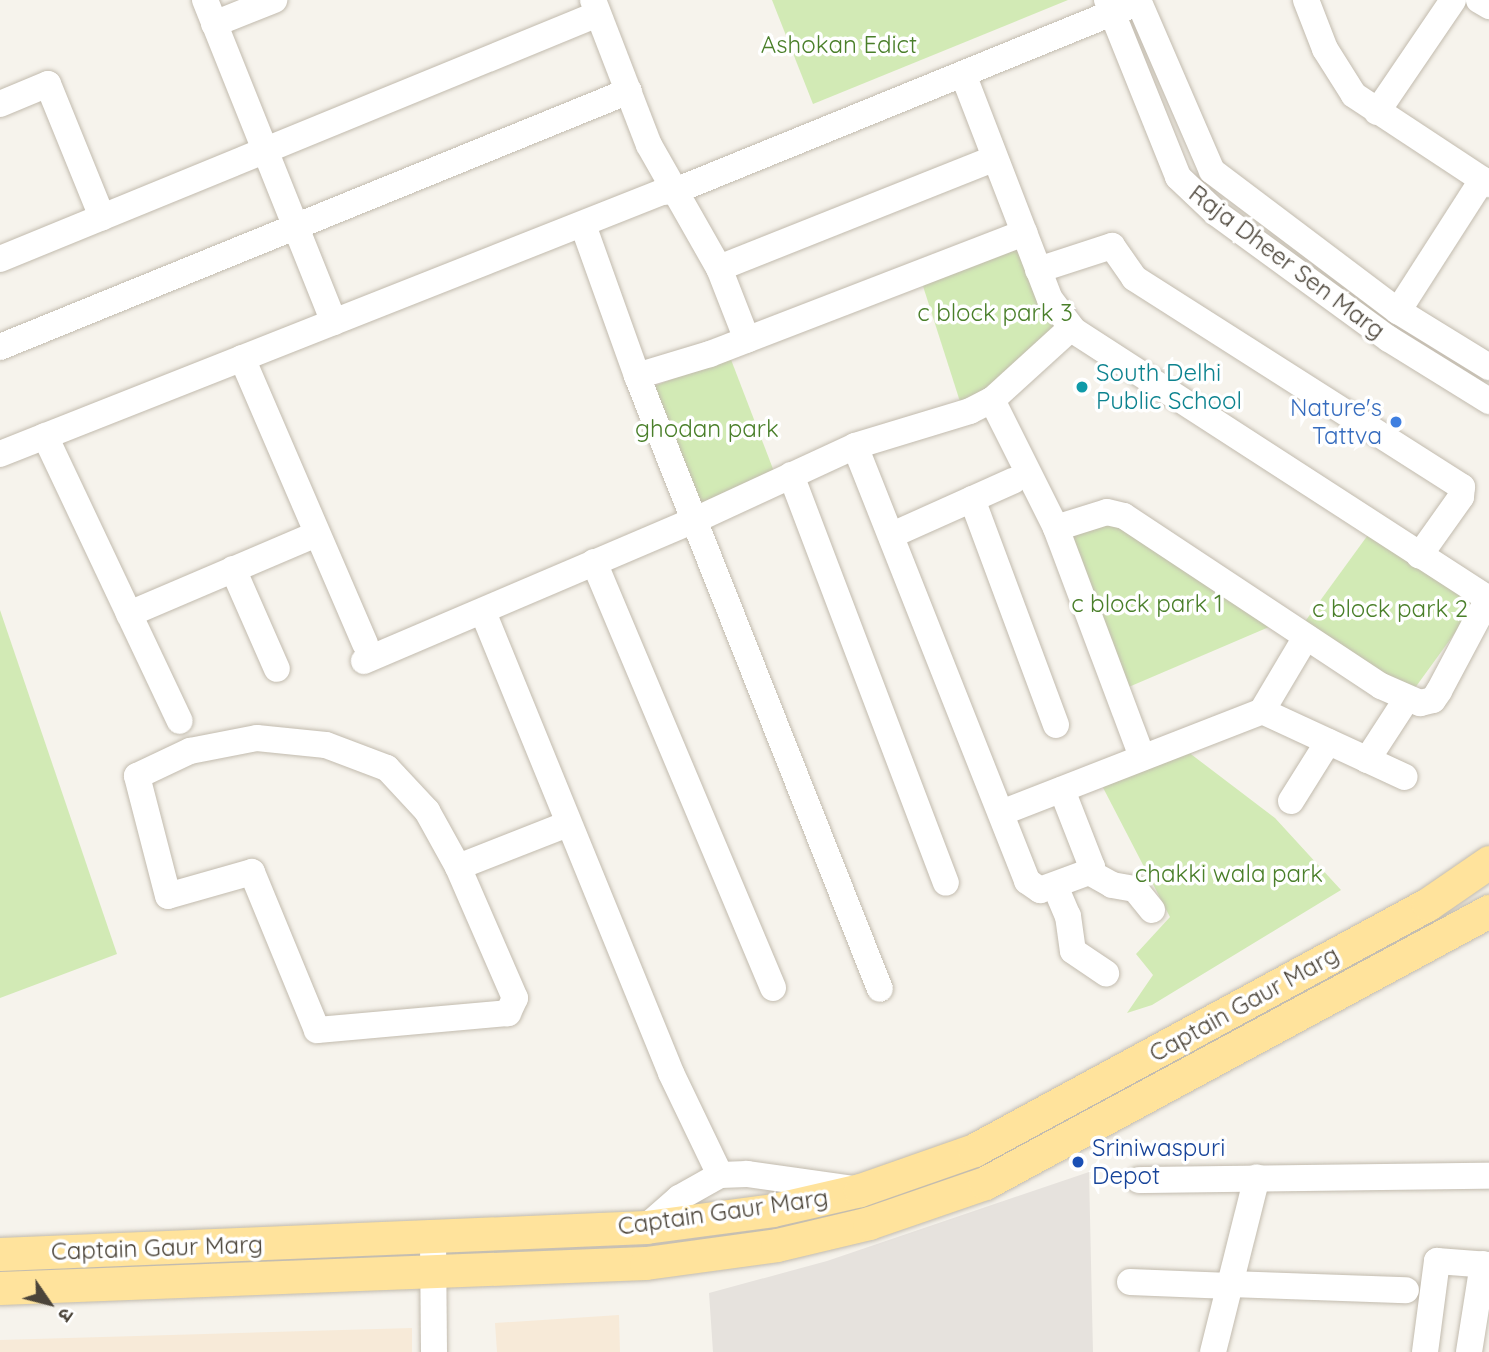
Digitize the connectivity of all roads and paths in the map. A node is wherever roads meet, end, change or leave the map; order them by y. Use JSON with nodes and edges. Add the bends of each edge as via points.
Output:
{"nodes":[{"id":1,"x":274,"y":0,"type":"edge"},
{"id":2,"x":1306,"y":0,"type":"edge"},
{"id":3,"x":1453,"y":0,"type":"edge"},
{"id":4,"x":1479,"y":0,"type":"edge"},
{"id":5,"x":1138,"y":1,"type":"edge"},
{"id":6,"x":1110,"y":6,"type":"edge"},
{"id":7,"x":1489,"y":6,"type":"edge"},
{"id":8,"x":595,"y":7,"type":"edge"},
{"id":9,"x":210,"y":12,"type":"edge"},
{"id":10,"x":963,"y":74,"type":"junction"},
{"id":11,"x":629,"y":91,"type":"junction"},
{"id":12,"x":0,"y":104,"type":"edge"},
{"id":13,"x":1377,"y":112,"type":"junction"},
{"id":14,"x":268,"y":150,"type":"junction"},
{"id":15,"x":993,"y":159,"type":"junction"},
{"id":16,"x":1486,"y":182,"type":"edge"},
{"id":17,"x":675,"y":191,"type":"junction"},
{"id":18,"x":102,"y":217,"type":"junction"},
{"id":19,"x":583,"y":225,"type":"junction"},
{"id":20,"x":299,"y":226,"type":"junction"},
{"id":21,"x":1024,"y":233,"type":"junction"},
{"id":22,"x":0,"y":259,"type":"edge"},
{"id":23,"x":719,"y":268,"type":"junction"},
{"id":24,"x":1038,"y":270,"type":"junction"},
{"id":25,"x":1398,"y":311,"type":"junction"},
{"id":26,"x":334,"y":322,"type":"junction"},
{"id":27,"x":1071,"y":328,"type":"junction"},
{"id":28,"x":747,"y":340,"type":"junction"},
{"id":29,"x":0,"y":347,"type":"edge"},
{"id":30,"x":242,"y":358,"type":"junction"},
{"id":31,"x":1489,"y":367,"type":"edge"},
{"id":32,"x":637,"y":376,"type":"junction"},
{"id":33,"x":992,"y":400,"type":"junction"},
{"id":34,"x":1489,"y":401,"type":"edge"},
{"id":35,"x":46,"y":436,"type":"junction"},
{"id":36,"x":855,"y":446,"type":"junction"},
{"id":37,"x":0,"y":454,"type":"edge"},
{"id":38,"x":791,"y":475,"type":"junction"},
{"id":39,"x":1013,"y":481,"type":"dead end"},
{"id":40,"x":972,"y":499,"type":"junction"},
{"id":41,"x":695,"y":520,"type":"junction"},
{"id":42,"x":1056,"y":528,"type":"junction"},
{"id":43,"x":317,"y":534,"type":"junction"},
{"id":44,"x":892,"y":535,"type":"junction"},
{"id":45,"x":1419,"y":556,"type":"junction"},
{"id":46,"x":594,"y":562,"type":"junction"},
{"id":47,"x":233,"y":569,"type":"junction"},
{"id":48,"x":1489,"y":598,"type":"edge"},
{"id":49,"x":483,"y":612,"type":"junction"},
{"id":50,"x":129,"y":614,"type":"junction"},
{"id":51,"x":1306,"y":637,"type":"junction"},
{"id":52,"x":276,"y":669,"type":"dead end"},
{"id":53,"x":1406,"y":700,"type":"junction"},
{"id":54,"x":1262,"y":711,"type":"junction"},
{"id":55,"x":180,"y":721,"type":"dead end"},
{"id":56,"x":1055,"y":725,"type":"dead end"},
{"id":57,"x":1328,"y":742,"type":"junction"},
{"id":58,"x":1142,"y":757,"type":"junction"},
{"id":59,"x":1367,"y":760,"type":"junction"},
{"id":60,"x":1405,"y":777,"type":"dead end"},
{"id":61,"x":1062,"y":790,"type":"junction"},
{"id":62,"x":1291,"y":802,"type":"dead end"},
{"id":63,"x":1001,"y":813,"type":"junction"},
{"id":64,"x":568,"y":824,"type":"junction"},
{"id":65,"x":1489,"y":862,"type":"edge"},
{"id":66,"x":458,"y":867,"type":"junction"},
{"id":67,"x":1089,"y":872,"type":"junction"},
{"id":68,"x":946,"y":883,"type":"dead end"},
{"id":69,"x":1055,"y":886,"type":"junction"},
{"id":70,"x":1152,"y":910,"type":"dead end"},
{"id":71,"x":1489,"y":911,"type":"edge"},
{"id":72,"x":1106,"y":973,"type":"dead end"},
{"id":73,"x":773,"y":988,"type":"dead end"},
{"id":74,"x":880,"y":989,"type":"dead end"},
{"id":75,"x":720,"y":1175,"type":"junction"},
{"id":76,"x":1489,"y":1176,"type":"edge"},
{"id":77,"x":1257,"y":1177,"type":"junction"},
{"id":78,"x":1139,"y":1180,"type":"dead end"},
{"id":79,"x":860,"y":1190,"type":"junction"},
{"id":80,"x":646,"y":1227,"type":"junction"},
{"id":81,"x":433,"y":1237,"type":"junction"},
{"id":82,"x":0,"y":1254,"type":"edge"},
{"id":83,"x":1486,"y":1265,"type":"edge"},
{"id":84,"x":431,"y":1270,"type":"junction"},
{"id":85,"x":1130,"y":1282,"type":"dead end"},
{"id":86,"x":1230,"y":1285,"type":"junction"},
{"id":87,"x":0,"y":1288,"type":"edge"},
{"id":88,"x":1406,"y":1290,"type":"dead end"},
{"id":89,"x":434,"y":1352,"type":"edge"},
{"id":90,"x":1213,"y":1352,"type":"edge"},
{"id":91,"x":1425,"y":1352,"type":"edge"},
{"id":92,"x":1469,"y":1352,"type":"edge"}],
"edges":[{"from":1,"to":9,"type":"street"},
{"from":2,"to":13,"type":"street","via":[[1343,81]]},
{"from":3,"to":13,"type":"street"},
{"from":4,"to":7,"type":"street"},
{"from":5,"to":6,"type":"street"},
{"from":5,"to":25,"type":"street","name":"Raja Dheer Sen Marg","via":[[1212,171]]},
{"from":6,"to":10,"type":"street"},
{"from":6,"to":34,"type":"street","name":"Raja Dheer Sen Marg","via":[[1178,177],[1216,212],[1389,340]]},
{"from":8,"to":11,"type":"street"},
{"from":8,"to":14,"type":"street"},
{"from":9,"to":14,"type":"street"},
{"from":10,"to":15,"type":"street"},
{"from":10,"to":17,"type":"street"},
{"from":11,"to":17,"type":"street","via":[[649,145]]},
{"from":11,"to":20,"type":"street"},
{"from":12,"to":18,"type":"street","via":[[48,84]]},
{"from":13,"to":16,"type":"street"},
{"from":14,"to":18,"type":"street"},
{"from":14,"to":20,"type":"street"},
{"from":15,"to":21,"type":"street"},
{"from":15,"to":23,"type":"street"},
{"from":16,"to":25,"type":"street"},
{"from":17,"to":19,"type":"street","via":[[662,192]]},
{"from":17,"to":23,"type":"street"},
{"from":18,"to":22,"type":"street"},
{"from":19,"to":26,"type":"street"},
{"from":19,"to":32,"type":"street"},
{"from":20,"to":26,"type":"street"},
{"from":20,"to":29,"type":"street"},
{"from":21,"to":24,"type":"street"},
{"from":21,"to":28,"type":"street"},
{"from":23,"to":28,"type":"street"},
{"from":24,"to":27,"type":"street","via":[[1050,299]]},
{"from":24,"to":45,"type":"street","via":[[1112,246],[1134,278],[1462,487],[1464,493]]},
{"from":25,"to":31,"type":"street","name":"Raja Dheer Sen Marg"},
{"from":26,"to":30,"type":"street"},
{"from":27,"to":33,"type":"street"},
{"from":27,"to":45,"type":"street"},
{"from":28,"to":32,"type":"street"},
{"from":30,"to":35,"type":"street"},
{"from":30,"to":43,"type":"street"},
{"from":32,"to":41,"type":"street"},
{"from":33,"to":36,"type":"street","via":[[963,414]]},
{"from":33,"to":42,"type":"street"},
{"from":35,"to":37,"type":"street"},
{"from":35,"to":50,"type":"street"},
{"from":36,"to":38,"type":"street"},
{"from":36,"to":44,"type":"street"},
{"from":38,"to":41,"type":"street"},
{"from":38,"to":68,"type":"street"},
{"from":39,"to":40,"type":"street"},
{"from":40,"to":44,"type":"street"},
{"from":40,"to":56,"type":"street"},
{"from":41,"to":46,"type":"street"},
{"from":41,"to":74,"type":"street"},
{"from":42,"to":51,"type":"street","via":[[1107,512],[1124,516]]},
{"from":42,"to":58,"type":"street"},
{"from":43,"to":47,"type":"street"},
{"from":43,"to":49,"type":"street","via":[[364,652]]},
{"from":44,"to":63,"type":"street"},
{"from":45,"to":48,"type":"street"},
{"from":46,"to":49,"type":"street"},
{"from":46,"to":73,"type":"street"},
{"from":47,"to":50,"type":"street"},
{"from":47,"to":52,"type":"street"},
{"from":48,"to":53,"type":"street","via":[[1433,700]]},
{"from":49,"to":64,"type":"street"},
{"from":50,"to":55,"type":"street"},
{"from":51,"to":53,"type":"street"},
{"from":51,"to":54,"type":"street"},
{"from":53,"to":59,"type":"street"},
{"from":54,"to":57,"type":"street"},
{"from":54,"to":58,"type":"street"},
{"from":57,"to":59,"type":"street"},
{"from":57,"to":62,"type":"street"},
{"from":58,"to":61,"type":"street"},
{"from":59,"to":60,"type":"street"},
{"from":61,"to":63,"type":"street"},
{"from":61,"to":67,"type":"street","via":[[1093,861]]},
{"from":63,"to":69,"type":"street","via":[[1027,881],[1040,890]]},
{"from":64,"to":66,"type":"street"},
{"from":64,"to":75,"type":"street","via":[[674,1080]]},
{"from":65,"to":79,"type":"main road","name":"Captain Gaur Marg","via":[[1428,904],[974,1150]]},
{"from":66,"to":66,"type":"street","via":[[426,811],[387,768],[326,745],[257,738],[190,751],[137,776],[168,895],[252,872],[317,1030],[508,1013],[515,998]]},
{"from":67,"to":69,"type":"street"},
{"from":67,"to":70,"type":"street","via":[[1112,886],[1135,888]]},
{"from":69,"to":72,"type":"street","via":[[1068,916],[1073,951]]},
{"from":71,"to":84,"type":"main road","name":"Captain Gaur Marg","via":[[985,1182],[869,1223],[777,1244],[646,1262]]},
{"from":75,"to":79,"type":"street","via":[[747,1174]]},
{"from":75,"to":80,"type":"street","via":[[679,1198]]},
{"from":76,"to":77,"type":"street"},
{"from":77,"to":78,"type":"street"},
{"from":77,"to":86,"type":"street"},
{"from":79,"to":80,"type":"main road","name":"Captain Gaur Marg","via":[[773,1210]]},
{"from":80,"to":81,"type":"main road","name":"Captain Gaur Marg"},
{"from":81,"to":82,"type":"main road","name":"Captain Gaur Marg"},
{"from":81,"to":84,"type":"street"},
{"from":83,"to":91,"type":"street","via":[[1437,1261]]},
{"from":83,"to":92,"type":"street"},
{"from":84,"to":87,"type":"main road","name":"Captain Gaur Marg"},
{"from":84,"to":89,"type":"street"},
{"from":85,"to":86,"type":"street"},
{"from":86,"to":88,"type":"street"},
{"from":86,"to":90,"type":"street"}]}
